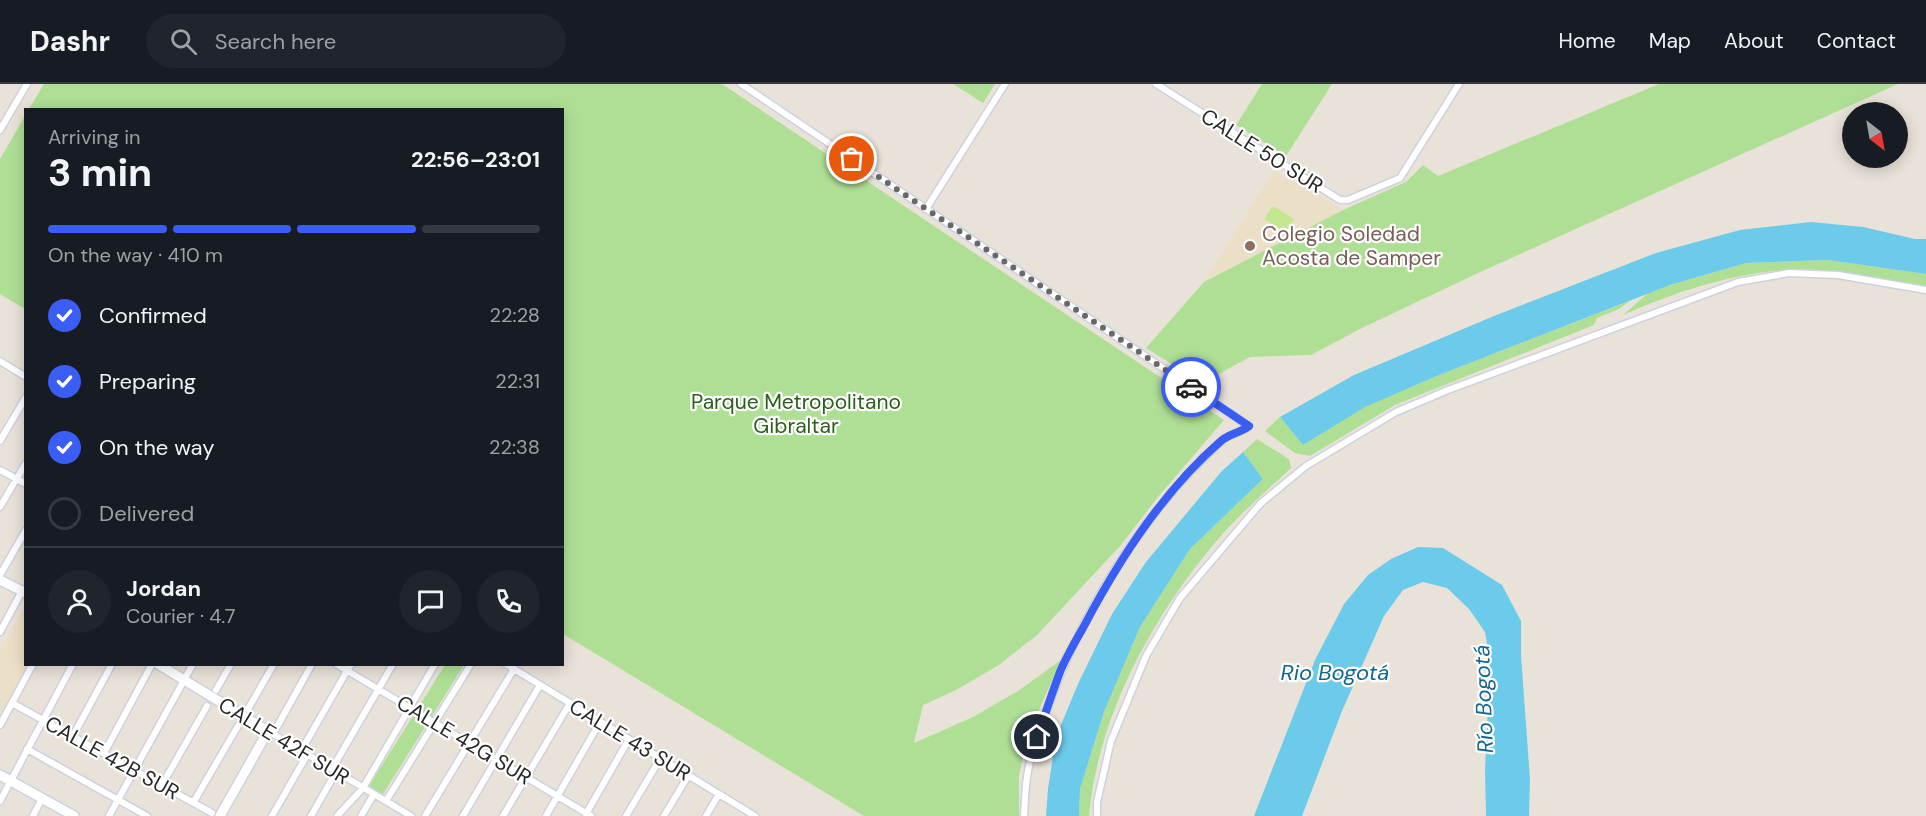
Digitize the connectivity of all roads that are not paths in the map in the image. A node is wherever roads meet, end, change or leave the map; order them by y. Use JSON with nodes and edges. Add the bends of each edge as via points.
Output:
{"nodes":[{"id":1,"x":27,"y":84,"type":"edge"},
{"id":2,"x":741,"y":84,"type":"edge"},
{"id":3,"x":1005,"y":84,"type":"edge"},
{"id":4,"x":1155,"y":84,"type":"edge"},
{"id":5,"x":1459,"y":84,"type":"edge"},
{"id":6,"x":0,"y":130,"type":"edge"},
{"id":7,"x":926,"y":209,"type":"junction"},
{"id":8,"x":1926,"y":290,"type":"edge"},
{"id":9,"x":1,"y":363,"type":"edge"},
{"id":10,"x":24,"y":376,"type":"edge"},
{"id":11,"x":24,"y":400,"type":"edge"},
{"id":12,"x":0,"y":441,"type":"edge"},
{"id":13,"x":24,"y":466,"type":"edge"},
{"id":14,"x":0,"y":470,"type":"edge"},
{"id":15,"x":16,"y":479,"type":"junction"},
{"id":16,"x":24,"y":483,"type":"edge"},
{"id":17,"x":0,"y":507,"type":"edge"},
{"id":18,"x":24,"y":533,"type":"edge"},
{"id":19,"x":0,"y":575,"type":"edge"},
{"id":20,"x":0,"y":580,"type":"edge"},
{"id":21,"x":24,"y":592,"type":"edge"},
{"id":22,"x":0,"y":632,"type":"edge"},
{"id":23,"x":32,"y":666,"type":"edge"},
{"id":24,"x":72,"y":666,"type":"edge"},
{"id":25,"x":111,"y":666,"type":"edge"},
{"id":26,"x":151,"y":666,"type":"edge"},
{"id":27,"x":161,"y":666,"type":"edge"},
{"id":28,"x":192,"y":666,"type":"edge"},
{"id":29,"x":230,"y":666,"type":"edge"},
{"id":30,"x":273,"y":666,"type":"edge"},
{"id":31,"x":311,"y":666,"type":"edge"},
{"id":32,"x":392,"y":666,"type":"edge"},
{"id":33,"x":434,"y":666,"type":"edge"},
{"id":34,"x":470,"y":666,"type":"edge"},
{"id":35,"x":509,"y":666,"type":"edge"},
{"id":36,"x":349,"y":668,"type":"edge"},
{"id":37,"x":514,"y":669,"type":"junction"},
{"id":38,"x":184,"y":681,"type":"junction"},
{"id":39,"x":540,"y":685,"type":"junction"},
{"id":40,"x":379,"y":689,"type":"junction"},
{"id":41,"x":216,"y":690,"type":"dead end"},
{"id":42,"x":12,"y":703,"type":"junction"},
{"id":43,"x":570,"y":703,"type":"junction"},
{"id":44,"x":207,"y":706,"type":"dead end"},
{"id":45,"x":409,"y":707,"type":"junction"},
{"id":46,"x":248,"y":709,"type":"dead end"},
{"id":47,"x":43,"y":720,"type":"junction"},
{"id":48,"x":435,"y":722,"type":"junction"},
{"id":49,"x":600,"y":722,"type":"junction"},
{"id":50,"x":0,"y":725,"type":"edge"},
{"id":51,"x":238,"y":726,"type":"dead end"},
{"id":52,"x":270,"y":733,"type":"junction"},
{"id":53,"x":73,"y":736,"type":"junction"},
{"id":54,"x":629,"y":739,"type":"junction"},
{"id":55,"x":469,"y":743,"type":"junction"},
{"id":56,"x":27,"y":749,"type":"junction"},
{"id":57,"x":104,"y":753,"type":"junction"},
{"id":58,"x":304,"y":753,"type":"junction"},
{"id":59,"x":496,"y":759,"type":"junction"},
{"id":60,"x":660,"y":759,"type":"junction"},
{"id":61,"x":134,"y":770,"type":"junction"},
{"id":62,"x":334,"y":770,"type":"junction"},
{"id":63,"x":0,"y":775,"type":"edge"},
{"id":64,"x":688,"y":776,"type":"junction"},
{"id":65,"x":526,"y":777,"type":"junction"},
{"id":66,"x":11,"y":781,"type":"junction"},
{"id":67,"x":162,"y":785,"type":"junction"},
{"id":68,"x":363,"y":788,"type":"junction"},
{"id":69,"x":374,"y":794,"type":"junction"},
{"id":70,"x":719,"y":794,"type":"junction"},
{"id":71,"x":558,"y":796,"type":"junction"},
{"id":72,"x":42,"y":798,"type":"junction"},
{"id":73,"x":118,"y":800,"type":"junction"},
{"id":74,"x":0,"y":801,"type":"edge"},
{"id":75,"x":386,"y":801,"type":"junction"},
{"id":76,"x":193,"y":803,"type":"junction"},
{"id":77,"x":746,"y":814,"type":"edge"},
{"id":78,"x":216,"y":815,"type":"edge"},
{"id":79,"x":407,"y":815,"type":"edge"},
{"id":80,"x":588,"y":815,"type":"edge"},
{"id":81,"x":33,"y":816,"type":"edge"},
{"id":82,"x":73,"y":816,"type":"edge"},
{"id":83,"x":109,"y":816,"type":"edge"},
{"id":84,"x":147,"y":816,"type":"edge"},
{"id":85,"x":272,"y":816,"type":"edge"},
{"id":86,"x":311,"y":816,"type":"edge"},
{"id":87,"x":337,"y":816,"type":"edge"},
{"id":88,"x":361,"y":816,"type":"edge"},
{"id":89,"x":425,"y":816,"type":"edge"},
{"id":90,"x":463,"y":816,"type":"edge"},
{"id":91,"x":502,"y":816,"type":"edge"},
{"id":92,"x":546,"y":816,"type":"edge"},
{"id":93,"x":626,"y":816,"type":"edge"},
{"id":94,"x":664,"y":816,"type":"edge"},
{"id":95,"x":706,"y":816,"type":"edge"},
{"id":96,"x":755,"y":816,"type":"edge"},
{"id":97,"x":1024,"y":816,"type":"edge"},
{"id":98,"x":1097,"y":816,"type":"edge"}],
"edges":[{"from":1,"to":6,"type":"street"},
{"from":2,"to":7,"type":"street"},
{"from":3,"to":7,"type":"street"},
{"from":4,"to":5,"type":"street","name":"CALLE 50 SUR","via":[[1340,200],[1400,178]]},
{"from":7,"to":97,"type":"street","via":[[1249,426],[1219,442],[1176,487],[1138,534],[1102,590],[1061,670],[1037,737],[1027,774]]},
{"from":8,"to":98,"type":"street","via":[[1838,275],[1789,273],[1738,282],[1396,412],[1306,466],[1261,504],[1180,598],[1146,657],[1111,741]]},
{"from":9,"to":10,"type":"street"},
{"from":11,"to":12,"type":"street"},
{"from":13,"to":15,"type":"street"},
{"from":14,"to":15,"type":"street"},
{"from":15,"to":16,"type":"street"},
{"from":15,"to":17,"type":"street"},
{"from":18,"to":19,"type":"street"},
{"from":20,"to":21,"type":"street"},
{"from":21,"to":22,"type":"street"},
{"from":23,"to":42,"type":"street"},
{"from":24,"to":47,"type":"street"},
{"from":25,"to":53,"type":"street"},
{"from":26,"to":57,"type":"street"},
{"from":27,"to":38,"type":"street","name":"CALLE 42F SUR"},
{"from":28,"to":38,"type":"street"},
{"from":29,"to":41,"type":"street"},
{"from":30,"to":46,"type":"street"},
{"from":31,"to":52,"type":"street"},
{"from":32,"to":40,"type":"street"},
{"from":33,"to":45,"type":"street"},
{"from":34,"to":48,"type":"street"},
{"from":35,"to":37,"type":"street","name":"CALLE 43 SUR"},
{"from":36,"to":40,"type":"street","name":"CALLE 42G SUR"},
{"from":36,"to":58,"type":"street"},
{"from":37,"to":39,"type":"street","name":"CALLE 43 SUR"},
{"from":37,"to":55,"type":"street"},
{"from":38,"to":52,"type":"street","name":"CALLE 42F SUR"},
{"from":38,"to":61,"type":"street"},
{"from":39,"to":43,"type":"street","name":"CALLE 43 SUR"},
{"from":39,"to":59,"type":"street"},
{"from":40,"to":45,"type":"street","name":"CALLE 42G SUR"},
{"from":40,"to":62,"type":"street"},
{"from":42,"to":47,"type":"street","name":"CALLE 42B SUR"},
{"from":42,"to":50,"type":"street"},
{"from":43,"to":49,"type":"street","name":"CALLE 43 SUR"},
{"from":43,"to":65,"type":"street"},
{"from":44,"to":67,"type":"street"},
{"from":45,"to":48,"type":"street","name":"CALLE 42G SUR"},
{"from":45,"to":68,"type":"street"},
{"from":47,"to":53,"type":"street","name":"CALLE 42B SUR"},
{"from":47,"to":56,"type":"street"},
{"from":48,"to":55,"type":"street","name":"CALLE 42G SUR"},
{"from":48,"to":75,"type":"street"},
{"from":49,"to":54,"type":"street","name":"CALLE 43 SUR"},
{"from":49,"to":71,"type":"street"},
{"from":51,"to":76,"type":"street"},
{"from":52,"to":58,"type":"street","name":"CALLE 42F SUR"},
{"from":52,"to":78,"type":"street"},
{"from":53,"to":57,"type":"street","name":"CALLE 42B SUR"},
{"from":54,"to":60,"type":"street","name":"CALLE 43 SUR"},
{"from":54,"to":80,"type":"street"},
{"from":55,"to":59,"type":"street","name":"CALLE 42G SUR"},
{"from":55,"to":89,"type":"street"},
{"from":56,"to":66,"type":"street"},
{"from":56,"to":73,"type":"street"},
{"from":57,"to":61,"type":"street","name":"CALLE 42B SUR"},
{"from":58,"to":62,"type":"street","name":"CALLE 42F SUR"},
{"from":58,"to":85,"type":"street"},
{"from":59,"to":65,"type":"street","name":"CALLE 42G SUR"},
{"from":59,"to":90,"type":"street"},
{"from":60,"to":64,"type":"street","name":"CALLE 43 SUR"},
{"from":60,"to":93,"type":"street"},
{"from":61,"to":67,"type":"street","name":"CALLE 42B SUR"},
{"from":61,"to":73,"type":"street"},
{"from":62,"to":68,"type":"street","name":"CALLE 42F SUR"},
{"from":62,"to":86,"type":"street"},
{"from":63,"to":66,"type":"street"},
{"from":64,"to":70,"type":"street","name":"CALLE 43 SUR"},
{"from":64,"to":94,"type":"street"},
{"from":65,"to":71,"type":"street","name":"CALLE 42G SUR"},
{"from":65,"to":91,"type":"street"},
{"from":66,"to":72,"type":"street"},
{"from":66,"to":74,"type":"street"},
{"from":67,"to":76,"type":"street","name":"CALLE 42B SUR"},
{"from":68,"to":69,"type":"street","name":"CALLE 42F SUR"},
{"from":68,"to":87,"type":"street"},
{"from":69,"to":75,"type":"street","name":"CALLE 42F SUR"},
{"from":69,"to":88,"type":"street"},
{"from":70,"to":77,"type":"street","name":"CALLE 43 SUR"},
{"from":70,"to":95,"type":"street"},
{"from":71,"to":80,"type":"street","name":"CALLE 42G SUR"},
{"from":71,"to":92,"type":"street"},
{"from":72,"to":81,"type":"street"},
{"from":72,"to":82,"type":"street"},
{"from":73,"to":83,"type":"street"},
{"from":73,"to":84,"type":"street"},
{"from":75,"to":79,"type":"street","name":"CALLE 42F SUR"},
{"from":76,"to":78,"type":"street","name":"CALLE 42B SUR"},
{"from":77,"to":96,"type":"street","name":"CALLE 43 SUR"}]}
